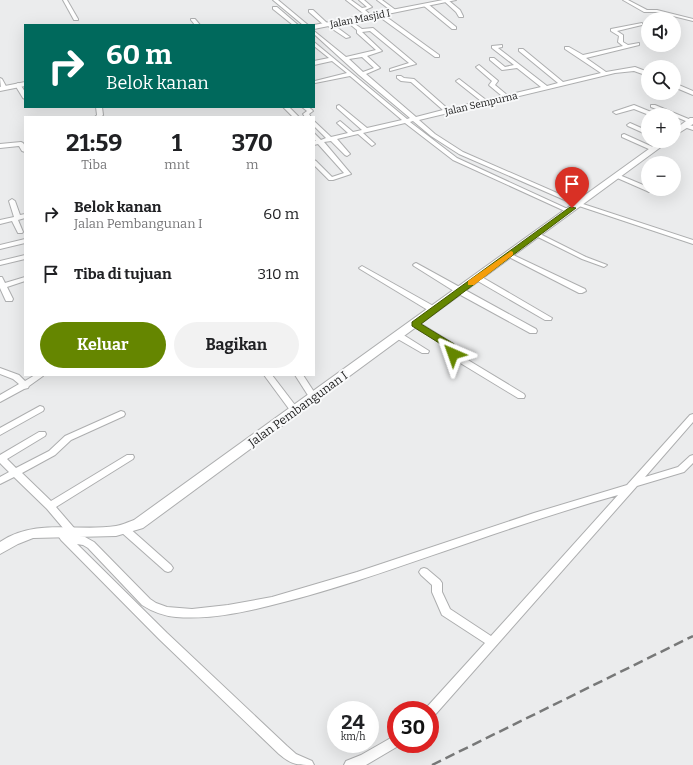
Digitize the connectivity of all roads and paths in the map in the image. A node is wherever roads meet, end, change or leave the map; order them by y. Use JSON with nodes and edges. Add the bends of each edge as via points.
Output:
{"nodes":[{"id":1,"x":65,"y":0,"type":"edge"},
{"id":2,"x":275,"y":0,"type":"edge"},
{"id":3,"x":348,"y":0,"type":"edge"},
{"id":4,"x":361,"y":0,"type":"edge"},
{"id":5,"x":379,"y":0,"type":"edge"},
{"id":6,"x":448,"y":0,"type":"edge"},
{"id":7,"x":625,"y":0,"type":"edge"},
{"id":8,"x":426,"y":5,"type":"junction"},
{"id":9,"x":275,"y":8,"type":"dead end"},
{"id":10,"x":362,"y":10,"type":"junction"},
{"id":11,"x":311,"y":11,"type":"dead end"},
{"id":12,"x":395,"y":11,"type":"junction"},
{"id":13,"x":379,"y":14,"type":"junction"},
{"id":14,"x":370,"y":16,"type":"junction"},
{"id":15,"x":461,"y":16,"type":"dead end"},
{"id":16,"x":76,"y":19,"type":"dead end"},
{"id":17,"x":194,"y":20,"type":"dead end"},
{"id":18,"x":348,"y":20,"type":"junction"},
{"id":19,"x":693,"y":20,"type":"edge"},
{"id":20,"x":197,"y":24,"type":"edge"},
{"id":21,"x":295,"y":24,"type":"edge"},
{"id":22,"x":305,"y":24,"type":"edge"},
{"id":23,"x":328,"y":24,"type":"junction"},
{"id":24,"x":640,"y":24,"type":"dead end"},
{"id":25,"x":315,"y":27,"type":"edge"},
{"id":26,"x":454,"y":28,"type":"dead end"},
{"id":27,"x":360,"y":31,"type":"junction"},
{"id":28,"x":315,"y":33,"type":"edge"},
{"id":29,"x":348,"y":37,"type":"dead end"},
{"id":30,"x":637,"y":44,"type":"dead end"},
{"id":31,"x":500,"y":46,"type":"dead end"},
{"id":32,"x":627,"y":47,"type":"junction"},
{"id":33,"x":567,"y":48,"type":"dead end"},
{"id":34,"x":317,"y":49,"type":"edge"},
{"id":35,"x":521,"y":50,"type":"dead end"},
{"id":36,"x":363,"y":55,"type":"junction"},
{"id":37,"x":437,"y":56,"type":"dead end"},
{"id":38,"x":582,"y":57,"type":"junction"},
{"id":39,"x":332,"y":59,"type":"junction"},
{"id":40,"x":344,"y":59,"type":"junction"},
{"id":41,"x":492,"y":59,"type":"dead end"},
{"id":42,"x":315,"y":63,"type":"edge"},
{"id":43,"x":517,"y":66,"type":"junction"},
{"id":44,"x":479,"y":67,"type":"dead end"},
{"id":45,"x":392,"y":70,"type":"dead end"},
{"id":46,"x":641,"y":72,"type":"edge"},
{"id":47,"x":351,"y":74,"type":"junction"},
{"id":48,"x":361,"y":74,"type":"junction"},
{"id":49,"x":606,"y":74,"type":"junction"},
{"id":50,"x":399,"y":76,"type":"dead end"},
{"id":51,"x":0,"y":80,"type":"edge"},
{"id":52,"x":459,"y":81,"type":"dead end"},
{"id":53,"x":317,"y":82,"type":"dead end"},
{"id":54,"x":22,"y":84,"type":"edge"},
{"id":55,"x":562,"y":84,"type":"junction"},
{"id":56,"x":369,"y":85,"type":"junction"},
{"id":57,"x":2,"y":88,"type":"edge"},
{"id":58,"x":546,"y":88,"type":"junction"},
{"id":59,"x":681,"y":88,"type":"edge"},
{"id":60,"x":693,"y":93,"type":"edge"},
{"id":61,"x":506,"y":97,"type":"junction"},
{"id":62,"x":485,"y":102,"type":"junction"},
{"id":63,"x":653,"y":106,"type":"dead end"},
{"id":64,"x":339,"y":107,"type":"dead end"},
{"id":65,"x":287,"y":108,"type":"edge"},
{"id":66,"x":306,"y":108,"type":"edge"},
{"id":67,"x":641,"y":109,"type":"edge"},
{"id":68,"x":447,"y":111,"type":"junction"},
{"id":69,"x":616,"y":112,"type":"dead end"},
{"id":70,"x":295,"y":116,"type":"edge"},
{"id":71,"x":307,"y":116,"type":"edge"},
{"id":72,"x":410,"y":120,"type":"junction"},
{"id":73,"x":690,"y":123,"type":"edge"},
{"id":74,"x":315,"y":124,"type":"edge"},
{"id":75,"x":340,"y":124,"type":"dead end"},
{"id":76,"x":630,"y":125,"type":"dead end"},
{"id":77,"x":681,"y":129,"type":"edge"},
{"id":78,"x":641,"y":130,"type":"edge"},
{"id":79,"x":367,"y":131,"type":"junction"},
{"id":80,"x":360,"y":133,"type":"junction"},
{"id":81,"x":352,"y":134,"type":"junction"},
{"id":82,"x":624,"y":136,"type":"dead end"},
{"id":83,"x":331,"y":139,"type":"junction"},
{"id":84,"x":317,"y":142,"type":"edge"},
{"id":85,"x":372,"y":144,"type":"dead end"},
{"id":86,"x":0,"y":146,"type":"edge"},
{"id":87,"x":655,"y":148,"type":"edge"},
{"id":88,"x":24,"y":150,"type":"edge"},
{"id":89,"x":653,"y":150,"type":"junction"},
{"id":90,"x":347,"y":154,"type":"dead end"},
{"id":91,"x":315,"y":163,"type":"edge"},
{"id":92,"x":617,"y":176,"type":"junction"},
{"id":93,"x":641,"y":186,"type":"edge"},
{"id":94,"x":12,"y":201,"type":"dead end"},
{"id":95,"x":574,"y":207,"type":"junction"},
{"id":96,"x":24,"y":216,"type":"edge"},
{"id":97,"x":16,"y":218,"type":"junction"},
{"id":98,"x":0,"y":222,"type":"edge"},
{"id":99,"x":20,"y":232,"type":"dead end"},
{"id":100,"x":538,"y":235,"type":"junction"},
{"id":101,"x":24,"y":241,"type":"edge"},
{"id":102,"x":693,"y":242,"type":"edge"},
{"id":103,"x":0,"y":247,"type":"edge"},
{"id":104,"x":509,"y":255,"type":"junction"},
{"id":105,"x":24,"y":257,"type":"edge"},
{"id":106,"x":0,"y":263,"type":"edge"},
{"id":107,"x":416,"y":265,"type":"dead end"},
{"id":108,"x":604,"y":265,"type":"dead end"},
{"id":109,"x":362,"y":268,"type":"dead end"},
{"id":110,"x":478,"y":278,"type":"junction"},
{"id":111,"x":24,"y":279,"type":"edge"},
{"id":112,"x":1,"y":282,"type":"edge"},
{"id":113,"x":460,"y":291,"type":"junction"},
{"id":114,"x":582,"y":291,"type":"dead end"},
{"id":115,"x":9,"y":299,"type":"dead end"},
{"id":116,"x":434,"y":310,"type":"junction"},
{"id":117,"x":548,"y":318,"type":"dead end"},
{"id":118,"x":415,"y":324,"type":"junction"},
{"id":119,"x":533,"y":331,"type":"dead end"},
{"id":120,"x":399,"y":336,"type":"junction"},
{"id":121,"x":425,"y":351,"type":"dead end"},
{"id":122,"x":0,"y":371,"type":"edge"},
{"id":123,"x":39,"y":376,"type":"dead end"},
{"id":124,"x":269,"y":376,"type":"edge"},
{"id":125,"x":300,"y":376,"type":"edge"},
{"id":126,"x":25,"y":386,"type":"junction"},
{"id":127,"x":521,"y":396,"type":"dead end"},
{"id":128,"x":314,"y":398,"type":"junction"},
{"id":129,"x":0,"y":400,"type":"edge"},
{"id":130,"x":40,"y":409,"type":"dead end"},
{"id":131,"x":295,"y":411,"type":"junction"},
{"id":132,"x":121,"y":414,"type":"dead end"},
{"id":133,"x":693,"y":417,"type":"edge"},
{"id":134,"x":0,"y":432,"type":"edge"},
{"id":135,"x":42,"y":434,"type":"dead end"},
{"id":136,"x":130,"y":457,"type":"dead end"},
{"id":137,"x":693,"y":458,"type":"edge"},
{"id":138,"x":0,"y":459,"type":"edge"},
{"id":139,"x":15,"y":473,"type":"junction"},
{"id":140,"x":0,"y":481,"type":"edge"},
{"id":141,"x":632,"y":485,"type":"junction"},
{"id":142,"x":50,"y":506,"type":"junction"},
{"id":143,"x":124,"y":529,"type":"junction"},
{"id":144,"x":65,"y":534,"type":"junction"},
{"id":145,"x":0,"y":549,"type":"edge"},
{"id":146,"x":168,"y":568,"type":"dead end"},
{"id":147,"x":424,"y":572,"type":"dead end"},
{"id":148,"x":492,"y":642,"type":"junction"},
{"id":149,"x":439,"y":702,"type":"edge"},
{"id":150,"x":387,"y":746,"type":"edge"},
{"id":151,"x":308,"y":765,"type":"edge"},
{"id":152,"x":350,"y":765,"type":"edge"}],
"edges":[{"from":1,"to":16,"type":"street"},
{"from":2,"to":22,"type":"street"},
{"from":3,"to":10,"type":"street"},
{"from":4,"to":10,"type":"street","via":[[370,8]]},
{"from":5,"to":12,"type":"street"},
{"from":6,"to":8,"type":"main road","name":"Jalan Masjid I"},
{"from":6,"to":15,"type":"street"},
{"from":7,"to":19,"type":"street","via":[[646,12],[656,10]]},
{"from":8,"to":12,"type":"main road","name":"Jalan Masjid I"},
{"from":8,"to":26,"type":"street"},
{"from":9,"to":21,"type":"street"},
{"from":10,"to":14,"type":"street"},
{"from":11,"to":23,"type":"street"},
{"from":12,"to":13,"type":"main road","name":"Jalan Masjid I"},
{"from":13,"to":14,"type":"main road","name":"Jalan Masjid I"},
{"from":13,"to":37,"type":"street"},
{"from":14,"to":18,"type":"main road","name":"Jalan Masjid I"},
{"from":17,"to":20,"type":"street"},
{"from":18,"to":23,"type":"main road","name":"Jalan Masjid I"},
{"from":18,"to":27,"type":"street"},
{"from":23,"to":25,"type":"main road","name":"Jalan Masjid I"},
{"from":23,"to":29,"type":"street"},
{"from":24,"to":32,"type":"street","via":[[614,30],[622,37],[620,42]]},
{"from":27,"to":36,"type":"street","via":[[358,32],[380,51]]},
{"from":27,"to":45,"type":"street","via":[[371,29],[413,64]]},
{"from":28,"to":40,"type":"street"},
{"from":30,"to":32,"type":"street"},
{"from":31,"to":43,"type":"street","via":[[494,47]]},
{"from":32,"to":38,"type":"street"},
{"from":33,"to":38,"type":"street"},
{"from":34,"to":39,"type":"street"},
{"from":35,"to":55,"type":"street"},
{"from":36,"to":40,"type":"street"},
{"from":36,"to":48,"type":"street","via":[[377,68]]},
{"from":38,"to":49,"type":"street"},
{"from":39,"to":42,"type":"street"},
{"from":39,"to":47,"type":"street"},
{"from":40,"to":48,"type":"street"},
{"from":41,"to":43,"type":"street","via":[[504,69]]},
{"from":43,"to":58,"type":"street"},
{"from":44,"to":61,"type":"street","via":[[495,81],[492,85]]},
{"from":46,"to":49,"type":"street","name":"Jalan Sempurna","via":[[631,69]]},
{"from":47,"to":53,"type":"street"},
{"from":47,"to":56,"type":"street"},
{"from":48,"to":56,"type":"street"},
{"from":49,"to":55,"type":"street","name":"Jalan Sempurna"},
{"from":50,"to":68,"type":"street","via":[[403,80],[412,80]]},
{"from":51,"to":57,"type":"street"},
{"from":52,"to":62,"type":"street"},
{"from":54,"to":57,"type":"main road"},
{"from":55,"to":58,"type":"street","name":"Jalan Sempurna"},
{"from":56,"to":72,"type":"street"},
{"from":56,"to":72,"type":"street"},
{"from":58,"to":61,"type":"street","name":"Jalan Sempurna"},
{"from":59,"to":60,"type":"street"},
{"from":61,"to":62,"type":"street","name":"Jalan Sempurna"},
{"from":62,"to":68,"type":"street","name":"Jalan Sempurna"},
{"from":63,"to":73,"type":"street"},
{"from":64,"to":79,"type":"street"},
{"from":65,"to":70,"type":"street"},
{"from":66,"to":71,"type":"street","via":[[310,111],[306,114]]},
{"from":67,"to":69,"type":"street","via":[[634,106]]},
{"from":68,"to":72,"type":"street","name":"Jalan Sempurna"},
{"from":72,"to":79,"type":"street","name":"Jalan Sempurna"},
{"from":72,"to":95,"type":"street","via":[[461,153]]},
{"from":72,"to":95,"type":"street","via":[[455,158]]},
{"from":73,"to":77,"type":"main road"},
{"from":74,"to":83,"type":"street"},
{"from":75,"to":81,"type":"street"},
{"from":76,"to":78,"type":"street"},
{"from":79,"to":80,"type":"street","name":"Jalan Sempurna"},
{"from":80,"to":81,"type":"street","name":"Jalan Sempurna"},
{"from":80,"to":85,"type":"street"},
{"from":81,"to":83,"type":"street","name":"Jalan Sempurna"},
{"from":82,"to":89,"type":"street"},
{"from":83,"to":84,"type":"street","name":"Jalan Sempurna"},
{"from":83,"to":90,"type":"street"},
{"from":84,"to":91,"type":"street","via":[[348,174],[331,179]]},
{"from":86,"to":88,"type":"street","via":[[18,143]]},
{"from":87,"to":89,"type":"main road","name":"Jalan Pembangunan I"},
{"from":89,"to":92,"type":"main road","name":"Jalan Pembangunan I"},
{"from":92,"to":93,"type":"street"},
{"from":92,"to":95,"type":"main road","name":"Jalan Pembangunan I"},
{"from":94,"to":97,"type":"street"},
{"from":95,"to":100,"type":"main road","name":"Jalan Pembangunan I"},
{"from":95,"to":102,"type":"street"},
{"from":96,"to":97,"type":"street"},
{"from":97,"to":98,"type":"street"},
{"from":97,"to":99,"type":"street"},
{"from":100,"to":104,"type":"main road","name":"Jalan Pembangunan I"},
{"from":100,"to":108,"type":"street"},
{"from":101,"to":103,"type":"street"},
{"from":104,"to":110,"type":"main road","name":"Jalan Pembangunan I"},
{"from":104,"to":114,"type":"street"},
{"from":105,"to":106,"type":"street"},
{"from":107,"to":113,"type":"street"},
{"from":109,"to":116,"type":"street"},
{"from":110,"to":113,"type":"main road","name":"Jalan Pembangunan I"},
{"from":110,"to":117,"type":"street"},
{"from":111,"to":112,"type":"street"},
{"from":112,"to":115,"type":"street"},
{"from":113,"to":116,"type":"main road","name":"Jalan Pembangunan I"},
{"from":113,"to":119,"type":"street"},
{"from":116,"to":118,"type":"main road","name":"Jalan Pembangunan I"},
{"from":118,"to":120,"type":"main road","name":"Jalan Pembangunan I"},
{"from":118,"to":127,"type":"street","via":[[451,346],[455,356]]},
{"from":120,"to":121,"type":"street"},
{"from":120,"to":128,"type":"main road","name":"Jalan Pembangunan I"},
{"from":122,"to":126,"type":"street","via":[[16,377]]},
{"from":123,"to":126,"type":"street"},
{"from":124,"to":131,"type":"street"},
{"from":125,"to":128,"type":"street"},
{"from":126,"to":129,"type":"street"},
{"from":128,"to":131,"type":"main road","name":"Jalan Pembangunan I"},
{"from":130,"to":134,"type":"street"},
{"from":131,"to":143,"type":"main road","name":"Jalan Pembangunan I","via":[[148,517]]},
{"from":132,"to":139,"type":"street","via":[[68,438],[52,453]]},
{"from":133,"to":141,"type":"street"},
{"from":135,"to":138,"type":"street"},
{"from":136,"to":142,"type":"street"},
{"from":137,"to":141,"type":"street","via":[[681,470]]},
{"from":138,"to":139,"type":"street"},
{"from":139,"to":140,"type":"street"},
{"from":139,"to":142,"type":"street"},
{"from":141,"to":144,"type":"street","via":[[331,585],[286,597],[207,612],[178,612],[154,607],[146,602],[91,544]]},
{"from":141,"to":148,"type":"street"},
{"from":142,"to":144,"type":"street"},
{"from":143,"to":144,"type":"main road","name":"Jalan Pembangunan I"},
{"from":143,"to":146,"type":"street"},
{"from":144,"to":145,"type":"main road","name":"Jalan Pembangunan I","via":[[26,535]]},
{"from":144,"to":151,"type":"street","via":[[158,631],[283,750],[292,758]]},
{"from":147,"to":148,"type":"street","via":[[437,583],[437,592],[446,612]]},
{"from":148,"to":149,"type":"street"},
{"from":150,"to":152,"type":"street"}]}
